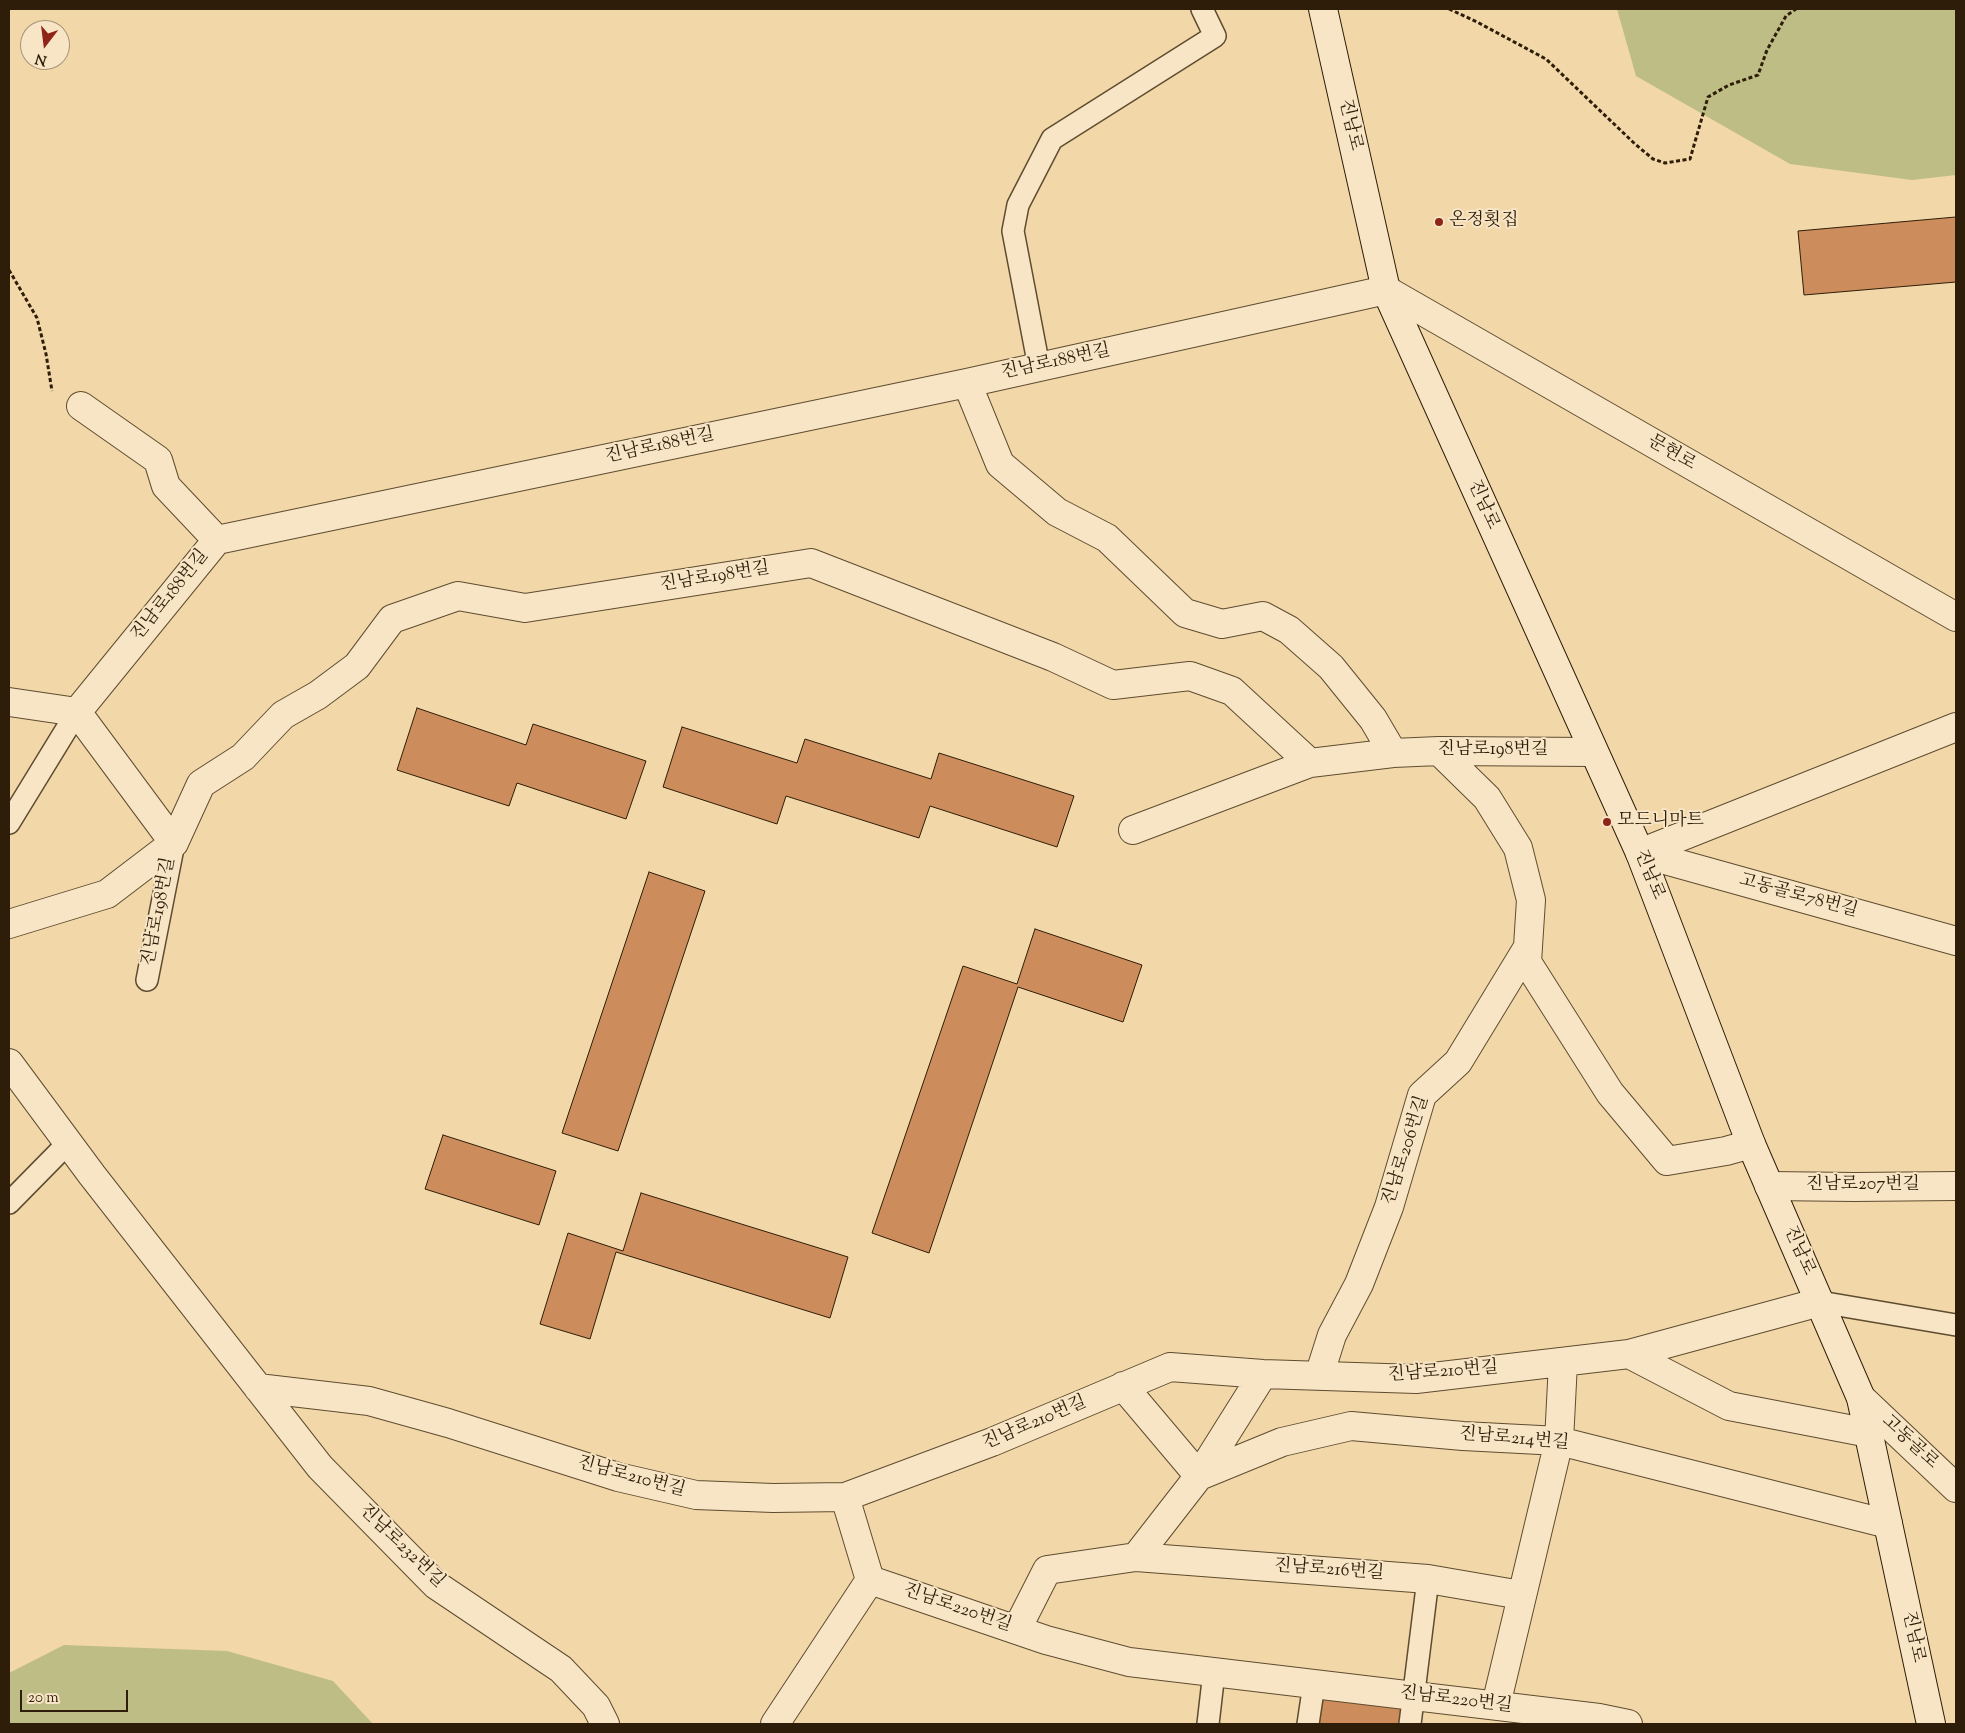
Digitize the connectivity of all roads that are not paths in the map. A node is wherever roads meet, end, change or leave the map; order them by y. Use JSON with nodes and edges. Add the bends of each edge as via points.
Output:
{"nodes":[{"id":1,"x":1202,"y":9,"type":"edge"},
{"id":2,"x":1323,"y":9,"type":"edge"},
{"id":3,"x":1386,"y":290,"type":"junction"},
{"id":4,"x":1039,"y":367,"type":"junction"},
{"id":5,"x":967,"y":383,"type":"junction"},
{"id":6,"x":81,"y":406,"type":"road end"},
{"id":7,"x":217,"y":540,"type":"junction"},
{"id":8,"x":1956,"y":617,"type":"edge"},
{"id":9,"x":9,"y":702,"type":"edge"},
{"id":10,"x":77,"y":712,"type":"junction"},
{"id":11,"x":1956,"y":727,"type":"edge"},
{"id":12,"x":1439,"y":751,"type":"junction"},
{"id":13,"x":1593,"y":752,"type":"junction"},
{"id":14,"x":1393,"y":753,"type":"junction"},
{"id":15,"x":1310,"y":763,"type":"junction"},
{"id":16,"x":9,"y":823,"type":"edge"},
{"id":17,"x":1133,"y":830,"type":"dead end"},
{"id":18,"x":174,"y":843,"type":"junction"},
{"id":19,"x":1640,"y":853,"type":"junction"},
{"id":20,"x":9,"y":924,"type":"edge"},
{"id":21,"x":1956,"y":941,"type":"edge"},
{"id":22,"x":1528,"y":947,"type":"junction"},
{"id":23,"x":147,"y":980,"type":"dead end"},
{"id":24,"x":9,"y":1063,"type":"edge"},
{"id":25,"x":68,"y":1143,"type":"junction"},
{"id":26,"x":1751,"y":1144,"type":"junction"},
{"id":27,"x":1769,"y":1186,"type":"junction"},
{"id":28,"x":1956,"y":1186,"type":"edge"},
{"id":29,"x":9,"y":1202,"type":"edge"},
{"id":30,"x":1820,"y":1302,"type":"junction"},
{"id":31,"x":1956,"y":1325,"type":"edge"},
{"id":32,"x":1629,"y":1354,"type":"junction"},
{"id":33,"x":1563,"y":1363,"type":"junction"},
{"id":34,"x":1263,"y":1374,"type":"junction"},
{"id":35,"x":1319,"y":1376,"type":"junction"},
{"id":36,"x":1124,"y":1386,"type":"junction"},
{"id":37,"x":258,"y":1388,"type":"junction"},
{"id":38,"x":1861,"y":1398,"type":"junction"},
{"id":39,"x":1869,"y":1433,"type":"junction"},
{"id":40,"x":1559,"y":1441,"type":"junction"},
{"id":41,"x":1199,"y":1476,"type":"junction"},
{"id":42,"x":1956,"y":1488,"type":"edge"},
{"id":43,"x":845,"y":1497,"type":"junction"},
{"id":44,"x":1888,"y":1524,"type":"junction"},
{"id":45,"x":1136,"y":1557,"type":"junction"},
{"id":46,"x":1428,"y":1579,"type":"junction"},
{"id":47,"x":870,"y":1580,"type":"junction"},
{"id":48,"x":1521,"y":1595,"type":"junction"},
{"id":49,"x":1017,"y":1629,"type":"junction"},
{"id":50,"x":1214,"y":1672,"type":"junction"},
{"id":51,"x":1314,"y":1684,"type":"junction"},
{"id":52,"x":1413,"y":1696,"type":"junction"},
{"id":53,"x":1496,"y":1705,"type":"junction"},
{"id":54,"x":605,"y":1724,"type":"edge"},
{"id":55,"x":775,"y":1724,"type":"edge"},
{"id":56,"x":1208,"y":1724,"type":"edge"},
{"id":57,"x":1308,"y":1724,"type":"edge"},
{"id":58,"x":1410,"y":1724,"type":"edge"},
{"id":59,"x":1628,"y":1724,"type":"edge"},
{"id":60,"x":1931,"y":1724,"type":"edge"}],
"edges":[{"from":1,"to":4,"type":"lane","via":[[1215,36],[1052,139],[1018,205],[1013,231]]},
{"from":2,"to":3,"type":"street","name":"진남로"},
{"from":3,"to":4,"type":"street","name":"진남로188번길"},
{"from":3,"to":8,"type":"street","name":"문현로"},
{"from":3,"to":13,"type":"street","name":"진남로"},
{"from":4,"to":5,"type":"street","name":"진남로188번길"},
{"from":5,"to":7,"type":"street","name":"진남로188번길"},
{"from":5,"to":14,"type":"street","via":[[1000,464],[1057,512],[1107,538],[1185,613],[1222,624],[1263,616],[1289,630],[1331,667],[1372,719]]},
{"from":6,"to":7,"type":"street","via":[[158,460],[166,486]]},
{"from":7,"to":10,"type":"street","name":"진남로188번길"},
{"from":9,"to":10,"type":"street"},
{"from":10,"to":16,"type":"lane"},
{"from":10,"to":18,"type":"street"},
{"from":11,"to":19,"type":"street"},
{"from":12,"to":13,"type":"street","name":"진남로198번길"},
{"from":12,"to":14,"type":"street","name":"진남로198번길"},
{"from":12,"to":22,"type":"street","name":"진남로206번길","via":[[1487,798],[1518,848],[1531,900]]},
{"from":13,"to":19,"type":"street","name":"진남로"},
{"from":14,"to":15,"type":"street","name":"진남로198번길"},
{"from":15,"to":17,"type":"street","name":"진남로198번길"},
{"from":15,"to":18,"type":"street","name":"진남로198번길","via":[[1232,691],[1190,676],[1114,685],[939,611],[811,563],[525,608],[458,596],[392,619],[357,666],[284,715],[242,757],[201,784]]},
{"from":18,"to":20,"type":"street","name":"진남로198번길","via":[[107,894]]},
{"from":18,"to":23,"type":"lane","name":"진남로198번길"},
{"from":19,"to":21,"type":"street","name":"고동골로78번길"},
{"from":19,"to":26,"type":"street","name":"진남로"},
{"from":22,"to":26,"type":"street","name":"진남로206번길","via":[[1527,962],[1610,1093],[1667,1162]]},
{"from":22,"to":35,"type":"street","name":"진남로206번길","via":[[1458,1062],[1422,1094],[1389,1207],[1358,1284],[1332,1335]]},
{"from":24,"to":25,"type":"street","name":"진남로232번길"},
{"from":25,"to":29,"type":"lane"},
{"from":25,"to":37,"type":"street","name":"진남로232번길"},
{"from":26,"to":27,"type":"street","name":"진남로"},
{"from":27,"to":28,"type":"street","name":"진남로207번길"},
{"from":27,"to":30,"type":"street","name":"진남로"},
{"from":30,"to":31,"type":"lane"},
{"from":30,"to":32,"type":"street","name":"진남로210번길"},
{"from":30,"to":38,"type":"street","name":"진남로"},
{"from":32,"to":33,"type":"street","name":"진남로210번길"},
{"from":32,"to":39,"type":"street","via":[[1729,1406]]},
{"from":33,"to":35,"type":"street","name":"진남로210번길","via":[[1416,1379]]},
{"from":33,"to":40,"type":"street"},
{"from":34,"to":35,"type":"street","name":"진남로210번길"},
{"from":34,"to":36,"type":"street","name":"진남로210번길","via":[[1170,1367]]},
{"from":34,"to":41,"type":"street"},
{"from":36,"to":41,"type":"street"},
{"from":36,"to":43,"type":"street","name":"진남로210번길","via":[[992,1442]]},
{"from":37,"to":43,"type":"street","name":"진남로210번길","via":[[369,1401],[618,1477],[696,1495]]},
{"from":37,"to":54,"type":"street","name":"진남로232번길","via":[[320,1467],[436,1585],[561,1668],[596,1706]]},
{"from":38,"to":39,"type":"street","name":"진남로"},
{"from":38,"to":42,"type":"street","name":"고동골로"},
{"from":39,"to":44,"type":"street","name":"진남로"},
{"from":40,"to":41,"type":"street","name":"진남로214번길","via":[[1351,1426],[1282,1442]]},
{"from":40,"to":44,"type":"street","name":"진남로214번길"},
{"from":40,"to":48,"type":"street"},
{"from":41,"to":45,"type":"street"},
{"from":43,"to":47,"type":"street"},
{"from":44,"to":60,"type":"street","name":"진남로"},
{"from":45,"to":46,"type":"street","name":"진남로216번길"},
{"from":45,"to":49,"type":"street","name":"진남로216번길","via":[[1047,1570]]},
{"from":46,"to":48,"type":"street","name":"진남로216번길"},
{"from":46,"to":52,"type":"lane"},
{"from":47,"to":49,"type":"street","name":"진남로220번길"},
{"from":47,"to":55,"type":"street"},
{"from":48,"to":53,"type":"street"},
{"from":49,"to":50,"type":"street","name":"진남로220번길","via":[[1129,1662]]},
{"from":50,"to":51,"type":"street","name":"진남로220번길"},
{"from":50,"to":56,"type":"lane"},
{"from":51,"to":52,"type":"street","name":"진남로220번길"},
{"from":51,"to":57,"type":"lane"},
{"from":52,"to":53,"type":"street","name":"진남로220번길"},
{"from":52,"to":58,"type":"lane"},
{"from":53,"to":59,"type":"street","name":"진남로220번길"}]}
